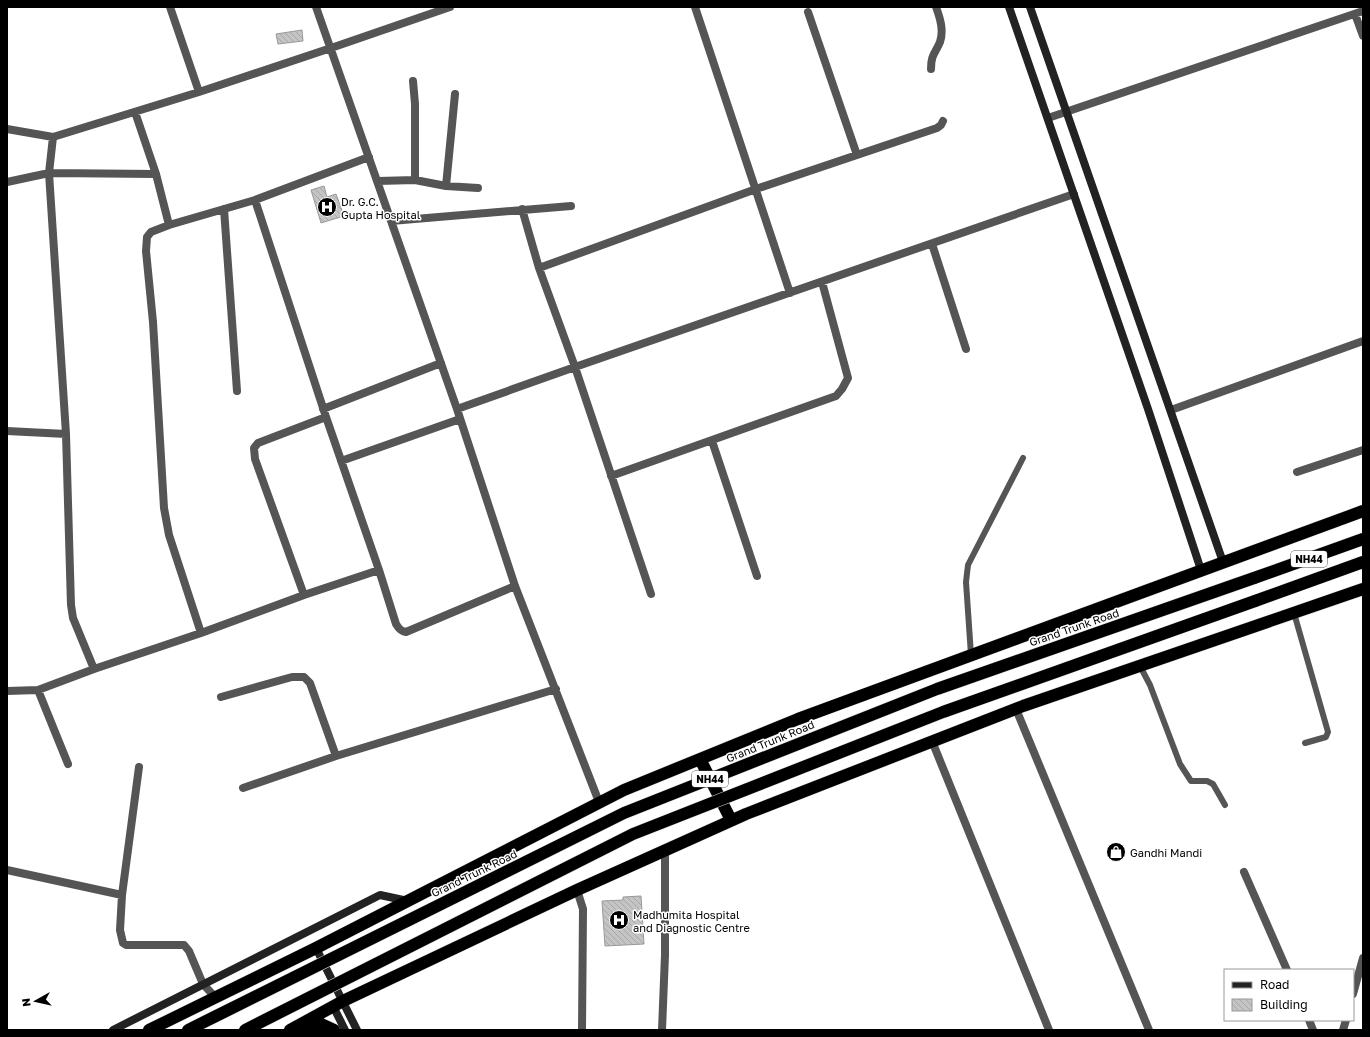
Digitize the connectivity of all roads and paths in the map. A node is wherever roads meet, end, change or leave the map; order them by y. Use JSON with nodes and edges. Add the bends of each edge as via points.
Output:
{"nodes":[{"id":1,"x":170,"y":7,"type":"edge"},
{"id":2,"x":316,"y":7,"type":"edge"},
{"id":3,"x":450,"y":7,"type":"edge"},
{"id":4,"x":695,"y":7,"type":"edge"},
{"id":5,"x":936,"y":7,"type":"edge"},
{"id":6,"x":1009,"y":7,"type":"edge"},
{"id":7,"x":1030,"y":7,"type":"edge"},
{"id":8,"x":1363,"y":11,"type":"edge"},
{"id":9,"x":808,"y":12,"type":"dead end"},
{"id":10,"x":1355,"y":14,"type":"junction"},
{"id":11,"x":1363,"y":36,"type":"edge"},
{"id":12,"x":331,"y":48,"type":"junction"},
{"id":13,"x":931,"y":68,"type":"dead end"},
{"id":14,"x":413,"y":81,"type":"dead end"},
{"id":15,"x":199,"y":92,"type":"junction"},
{"id":16,"x":456,"y":94,"type":"dead end"},
{"id":17,"x":135,"y":112,"type":"junction"},
{"id":18,"x":1067,"y":112,"type":"junction"},
{"id":19,"x":1048,"y":118,"type":"junction"},
{"id":20,"x":943,"y":121,"type":"dead end"},
{"id":21,"x":7,"y":129,"type":"edge"},
{"id":22,"x":53,"y":137,"type":"junction"},
{"id":23,"x":858,"y":155,"type":"junction"},
{"id":24,"x":370,"y":157,"type":"junction"},
{"id":25,"x":49,"y":173,"type":"junction"},
{"id":26,"x":156,"y":174,"type":"junction"},
{"id":27,"x":415,"y":180,"type":"junction"},
{"id":28,"x":378,"y":181,"type":"junction"},
{"id":29,"x":7,"y":182,"type":"edge"},
{"id":30,"x":446,"y":186,"type":"junction"},
{"id":31,"x":478,"y":188,"type":"dead end"},
{"id":32,"x":756,"y":189,"type":"junction"},
{"id":33,"x":1074,"y":194,"type":"junction"},
{"id":34,"x":255,"y":200,"type":"junction"},
{"id":35,"x":571,"y":206,"type":"dead end"},
{"id":36,"x":224,"y":209,"type":"junction"},
{"id":37,"x":522,"y":209,"type":"junction"},
{"id":38,"x":391,"y":221,"type":"junction"},
{"id":39,"x":169,"y":225,"type":"junction"},
{"id":40,"x":932,"y":244,"type":"junction"},
{"id":41,"x":538,"y":268,"type":"junction"},
{"id":42,"x":822,"y":282,"type":"junction"},
{"id":43,"x":790,"y":293,"type":"junction"},
{"id":44,"x":1363,"y":341,"type":"edge"},
{"id":45,"x":966,"y":348,"type":"dead end"},
{"id":46,"x":441,"y":363,"type":"junction"},
{"id":47,"x":575,"y":367,"type":"junction"},
{"id":48,"x":237,"y":391,"type":"dead end"},
{"id":49,"x":457,"y":409,"type":"junction"},
{"id":50,"x":1171,"y":410,"type":"junction"},
{"id":51,"x":324,"y":413,"type":"junction"},
{"id":52,"x":460,"y":418,"type":"junction"},
{"id":53,"x":7,"y":431,"type":"edge"},
{"id":54,"x":66,"y":434,"type":"junction"},
{"id":55,"x":712,"y":440,"type":"junction"},
{"id":56,"x":1363,"y":450,"type":"edge"},
{"id":57,"x":1023,"y":458,"type":"dead end"},
{"id":58,"x":341,"y":461,"type":"junction"},
{"id":59,"x":1297,"y":472,"type":"dead end"},
{"id":60,"x":611,"y":476,"type":"junction"},
{"id":61,"x":1363,"y":511,"type":"edge"},
{"id":62,"x":1363,"y":539,"type":"edge"},
{"id":63,"x":1223,"y":562,"type":"junction"},
{"id":64,"x":1363,"y":562,"type":"edge"},
{"id":65,"x":379,"y":570,"type":"junction"},
{"id":66,"x":1201,"y":570,"type":"junction"},
{"id":67,"x":757,"y":576,"type":"dead end"},
{"id":68,"x":515,"y":586,"type":"junction"},
{"id":69,"x":1363,"y":589,"type":"edge"},
{"id":70,"x":651,"y":594,"type":"dead end"},
{"id":71,"x":304,"y":595,"type":"junction"},
{"id":72,"x":1294,"y":613,"type":"junction"},
{"id":73,"x":201,"y":633,"type":"junction"},
{"id":74,"x":971,"y":655,"type":"junction"},
{"id":75,"x":1140,"y":666,"type":"junction"},
{"id":76,"x":94,"y":669,"type":"junction"},
{"id":77,"x":556,"y":689,"type":"junction"},
{"id":78,"x":38,"y":690,"type":"junction"},
{"id":79,"x":7,"y":691,"type":"edge"},
{"id":80,"x":221,"y":697,"type":"dead end"},
{"id":81,"x":1016,"y":709,"type":"junction"},
{"id":82,"x":932,"y":742,"type":"junction"},
{"id":83,"x":1305,"y":743,"type":"dead end"},
{"id":84,"x":336,"y":756,"type":"junction"},
{"id":85,"x":700,"y":759,"type":"junction"},
{"id":86,"x":68,"y":764,"type":"dead end"},
{"id":87,"x":139,"y":767,"type":"dead end"},
{"id":88,"x":243,"y":788,"type":"dead end"},
{"id":89,"x":599,"y":802,"type":"junction"},
{"id":90,"x":1225,"y":805,"type":"dead end"},
{"id":91,"x":731,"y":820,"type":"junction"},
{"id":92,"x":665,"y":850,"type":"junction"},
{"id":93,"x":7,"y":870,"type":"edge"},
{"id":94,"x":1244,"y":872,"type":"dead end"},
{"id":95,"x":576,"y":890,"type":"junction"},
{"id":96,"x":122,"y":895,"type":"junction"},
{"id":97,"x":408,"y":901,"type":"junction"},
{"id":98,"x":316,"y":948,"type":"junction"},
{"id":99,"x":1363,"y":958,"type":"edge"},
{"id":100,"x":1287,"y":969,"type":"edge"},
{"id":101,"x":203,"y":984,"type":"junction"},
{"id":102,"x":1354,"y":990,"type":"edge"},
{"id":103,"x":215,"y":997,"type":"junction"},
{"id":104,"x":338,"y":1004,"type":"junction"},
{"id":105,"x":1308,"y":1021,"type":"edge"},
{"id":106,"x":304,"y":1022,"type":"junction"},
{"id":107,"x":326,"y":1028,"type":"edge"},
{"id":108,"x":114,"y":1030,"type":"edge"},
{"id":109,"x":149,"y":1030,"type":"edge"},
{"id":110,"x":188,"y":1030,"type":"edge"},
{"id":111,"x":245,"y":1030,"type":"edge"},
{"id":112,"x":290,"y":1030,"type":"edge"},
{"id":113,"x":345,"y":1030,"type":"edge"},
{"id":114,"x":357,"y":1030,"type":"edge"},
{"id":115,"x":582,"y":1030,"type":"edge"},
{"id":116,"x":662,"y":1030,"type":"edge"},
{"id":117,"x":1049,"y":1030,"type":"edge"},
{"id":118,"x":1149,"y":1030,"type":"edge"},
{"id":119,"x":1313,"y":1030,"type":"edge"}],
"edges":[{"from":1,"to":15,"type":"street"},
{"from":2,"to":12,"type":"street"},
{"from":3,"to":12,"type":"street"},
{"from":4,"to":32,"type":"street"},
{"from":5,"to":13,"type":"street","via":[[941,34],[931,59]]},
{"from":6,"to":19,"type":"street"},
{"from":7,"to":18,"type":"street"},
{"from":8,"to":10,"type":"street"},
{"from":9,"to":23,"type":"street"},
{"from":10,"to":11,"type":"street"},
{"from":10,"to":18,"type":"street"},
{"from":12,"to":15,"type":"street"},
{"from":12,"to":24,"type":"street"},
{"from":14,"to":27,"type":"street"},
{"from":15,"to":17,"type":"street"},
{"from":16,"to":30,"type":"street"},
{"from":17,"to":22,"type":"street"},
{"from":17,"to":26,"type":"street"},
{"from":18,"to":19,"type":"street"},
{"from":18,"to":50,"type":"street"},
{"from":19,"to":33,"type":"street"},
{"from":20,"to":23,"type":"street","via":[[937,128]]},
{"from":21,"to":22,"type":"street"},
{"from":22,"to":25,"type":"street"},
{"from":23,"to":32,"type":"street"},
{"from":24,"to":28,"type":"street"},
{"from":24,"to":34,"type":"street"},
{"from":25,"to":26,"type":"street"},
{"from":25,"to":29,"type":"street"},
{"from":25,"to":54,"type":"street"},
{"from":26,"to":39,"type":"street"},
{"from":27,"to":28,"type":"street"},
{"from":27,"to":30,"type":"street"},
{"from":28,"to":38,"type":"street"},
{"from":30,"to":31,"type":"street"},
{"from":32,"to":41,"type":"street"},
{"from":32,"to":43,"type":"street"},
{"from":33,"to":40,"type":"street"},
{"from":33,"to":66,"type":"street"},
{"from":34,"to":36,"type":"street"},
{"from":34,"to":51,"type":"street"},
{"from":35,"to":37,"type":"street"},
{"from":36,"to":39,"type":"street"},
{"from":36,"to":48,"type":"street"},
{"from":37,"to":38,"type":"street"},
{"from":37,"to":41,"type":"street"},
{"from":38,"to":46,"type":"street"},
{"from":39,"to":73,"type":"street","via":[[151,232],[146,243],[164,508],[169,535]]},
{"from":40,"to":42,"type":"street"},
{"from":40,"to":45,"type":"street"},
{"from":41,"to":47,"type":"street"},
{"from":42,"to":43,"type":"street"},
{"from":42,"to":55,"type":"street","via":[[848,378],[839,394]]},
{"from":43,"to":47,"type":"street"},
{"from":44,"to":50,"type":"street"},
{"from":46,"to":49,"type":"street"},
{"from":46,"to":51,"type":"street"},
{"from":47,"to":49,"type":"street"},
{"from":47,"to":60,"type":"street"},
{"from":49,"to":52,"type":"street"},
{"from":50,"to":63,"type":"street"},
{"from":51,"to":58,"type":"street"},
{"from":51,"to":71,"type":"street","via":[[258,443],[254,448],[255,460]]},
{"from":52,"to":58,"type":"street"},
{"from":52,"to":68,"type":"street"},
{"from":53,"to":54,"type":"street"},
{"from":54,"to":76,"type":"street","via":[[71,605],[73,618]]},
{"from":55,"to":60,"type":"street"},
{"from":55,"to":67,"type":"street"},
{"from":56,"to":59,"type":"street"},
{"from":57,"to":74,"type":"lane","via":[[968,565],[966,582]]},
{"from":58,"to":65,"type":"street"},
{"from":60,"to":70,"type":"street"},
{"from":61,"to":63,"type":"highway"},
{"from":62,"to":110,"type":"highway","name":"Grand Trunk Road","number":"NH44","bridge":true,"via":[[937,689],[624,814]]},
{"from":63,"to":66,"type":"highway"},
{"from":64,"to":111,"type":"highway","number":"NH44","bridge":true,"via":[[943,712],[633,834]]},
{"from":65,"to":68,"type":"street","via":[[396,624],[406,632]]},
{"from":65,"to":71,"type":"street"},
{"from":66,"to":74,"type":"highway"},
{"from":68,"to":77,"type":"street"},
{"from":69,"to":72,"type":"highway"},
{"from":71,"to":73,"type":"street"},
{"from":72,"to":75,"type":"highway"},
{"from":72,"to":83,"type":"lane","via":[[1328,732],[1326,737]]},
{"from":73,"to":76,"type":"street"},
{"from":74,"to":85,"type":"highway","via":[[798,719]]},
{"from":75,"to":81,"type":"highway"},
{"from":75,"to":90,"type":"lane","via":[[1186,775],[1191,781],[1207,781],[1213,784]]},
{"from":76,"to":78,"type":"street"},
{"from":77,"to":84,"type":"street"},
{"from":77,"to":89,"type":"street"},
{"from":78,"to":79,"type":"street"},
{"from":78,"to":86,"type":"street"},
{"from":80,"to":84,"type":"street","via":[[292,677],[304,677],[310,683]]},
{"from":81,"to":82,"type":"highway"},
{"from":81,"to":118,"type":"street"},
{"from":82,"to":91,"type":"highway"},
{"from":82,"to":117,"type":"street"},
{"from":84,"to":88,"type":"street"},
{"from":85,"to":89,"type":"highway"},
{"from":85,"to":91,"type":"highway"},
{"from":87,"to":96,"type":"street"},
{"from":89,"to":97,"type":"highway"},
{"from":91,"to":92,"type":"highway"},
{"from":92,"to":95,"type":"highway"},
{"from":92,"to":116,"type":"street"},
{"from":93,"to":96,"type":"street"},
{"from":94,"to":100,"type":"street"},
{"from":95,"to":104,"type":"highway"},
{"from":95,"to":115,"type":"street","via":[[583,909]]},
{"from":96,"to":101,"type":"street","via":[[120,930],[123,943],[184,945]]},
{"from":97,"to":98,"type":"highway"},
{"from":97,"to":101,"type":"street","via":[[380,895]]},
{"from":98,"to":103,"type":"highway"},
{"from":98,"to":104,"type":"street"},
{"from":99,"to":102,"type":"street"},
{"from":101,"to":103,"type":"street"},
{"from":101,"to":108,"type":"street"},
{"from":103,"to":109,"type":"highway"},
{"from":104,"to":106,"type":"highway"},
{"from":104,"to":113,"type":"street"},
{"from":104,"to":114,"type":"street"},
{"from":105,"to":119,"type":"street"},
{"from":106,"to":107,"type":"highway"},
{"from":106,"to":112,"type":"highway"}]}
